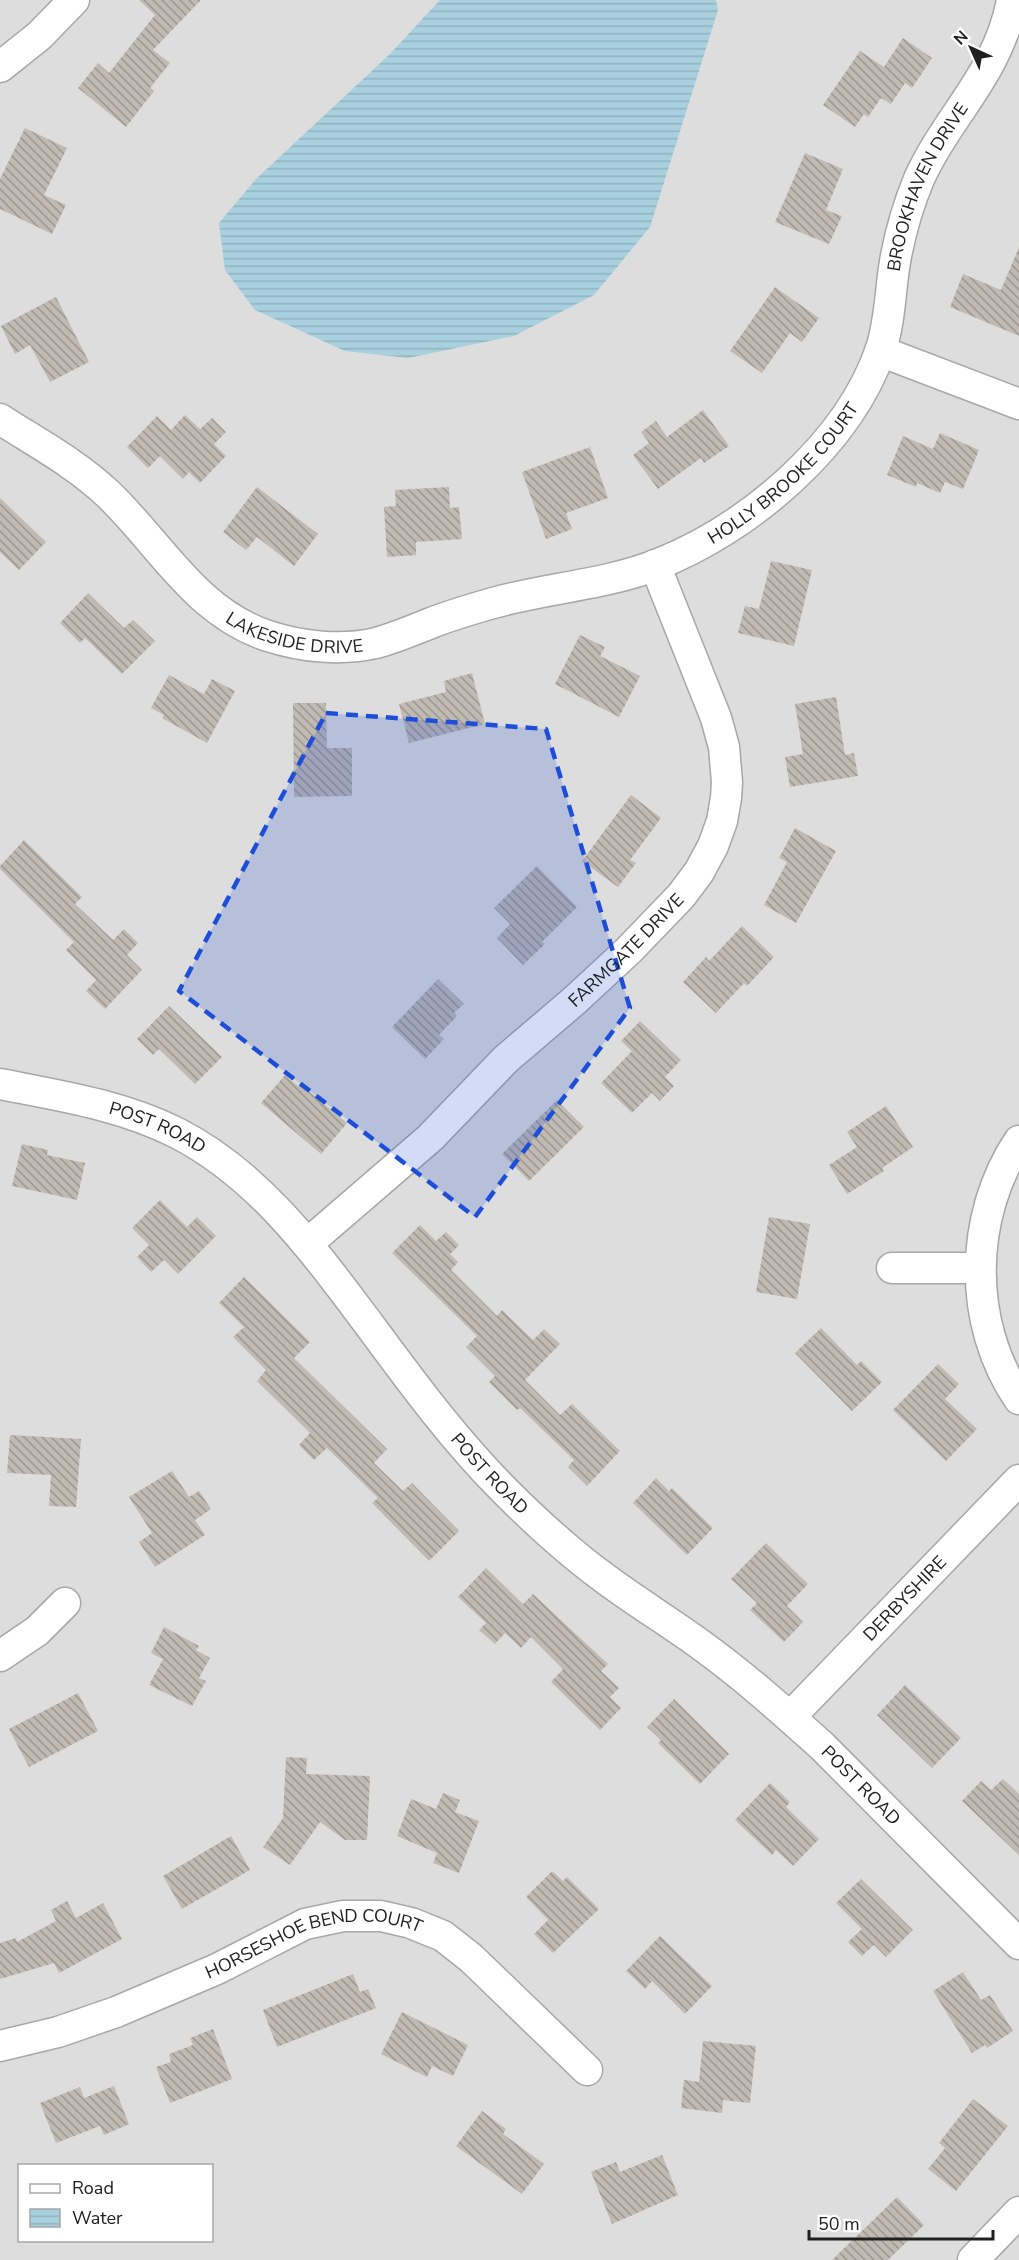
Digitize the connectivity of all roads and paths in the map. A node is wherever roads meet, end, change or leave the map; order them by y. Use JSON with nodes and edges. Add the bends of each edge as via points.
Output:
{"nodes":[{"id":1,"x":74,"y":0,"type":"edge"},
{"id":2,"x":1012,"y":0,"type":"edge"},
{"id":3,"x":3,"y":65,"type":"edge"},
{"id":4,"x":880,"y":351,"type":"junction"},
{"id":5,"x":1019,"y":404,"type":"edge"},
{"id":6,"x":0,"y":419,"type":"edge"},
{"id":7,"x":655,"y":565,"type":"junction"},
{"id":8,"x":0,"y":1084,"type":"edge"},
{"id":9,"x":1019,"y":1141,"type":"edge"},
{"id":10,"x":307,"y":1244,"type":"junction"},
{"id":11,"x":892,"y":1268,"type":"dead end"},
{"id":12,"x":980,"y":1268,"type":"junction"},
{"id":13,"x":1019,"y":1399,"type":"edge"},
{"id":14,"x":1019,"y":1480,"type":"edge"},
{"id":15,"x":65,"y":1603,"type":"dead end"},
{"id":16,"x":0,"y":1656,"type":"edge"},
{"id":17,"x":790,"y":1717,"type":"junction"},
{"id":18,"x":1019,"y":1944,"type":"edge"},
{"id":19,"x":0,"y":2046,"type":"edge"},
{"id":20,"x":587,"y":2070,"type":"dead end"},
{"id":21,"x":1019,"y":2212,"type":"edge"},
{"id":22,"x":973,"y":2260,"type":"edge"}],
"edges":[{"from":1,"to":3,"type":"street"},
{"from":2,"to":4,"type":"street","name":"BROOKHAVEN DRIVE","via":[[1004,36],[988,68],[944,132],[912,198],[895,258],[890,313]]},
{"from":4,"to":5,"type":"street"},
{"from":4,"to":7,"type":"street","name":"HOLLY BROOKE COURT","via":[[852,408],[802,468],[763,503],[714,536]]},
{"from":6,"to":7,"type":"street","name":"LAKESIDE DRIVE","via":[[57,453],[108,494],[205,601],[246,627],[291,643],[342,647],[374,643],[492,603]]},
{"from":7,"to":10,"type":"street","name":"FARMGATE DRIVE","via":[[724,747],[726,798],[713,846],[681,896],[628,951],[506,1059],[430,1138]]},
{"from":8,"to":10,"type":"street","name":"POST ROAD","via":[[97,1103],[177,1133],[252,1185]]},
{"from":9,"to":12,"type":"street","via":[[993,1189]]},
{"from":10,"to":17,"type":"street","name":"POST ROAD","via":[[432,1409],[505,1491],[606,1580],[703,1646]]},
{"from":11,"to":12,"type":"street"},
{"from":12,"to":13,"type":"street","via":[[984,1306],[997,1357]]},
{"from":14,"to":17,"type":"street","name":"DERBYSHIRE"},
{"from":15,"to":16,"type":"street","via":[[37,1631]]},
{"from":17,"to":18,"type":"street","name":"POST ROAD"},
{"from":19,"to":20,"type":"street","name":"HORSESHOE BEND COURT","via":[[117,2012],[217,1969],[305,1924],[344,1916],[381,1916],[443,1936]]},
{"from":21,"to":22,"type":"street"}]}
